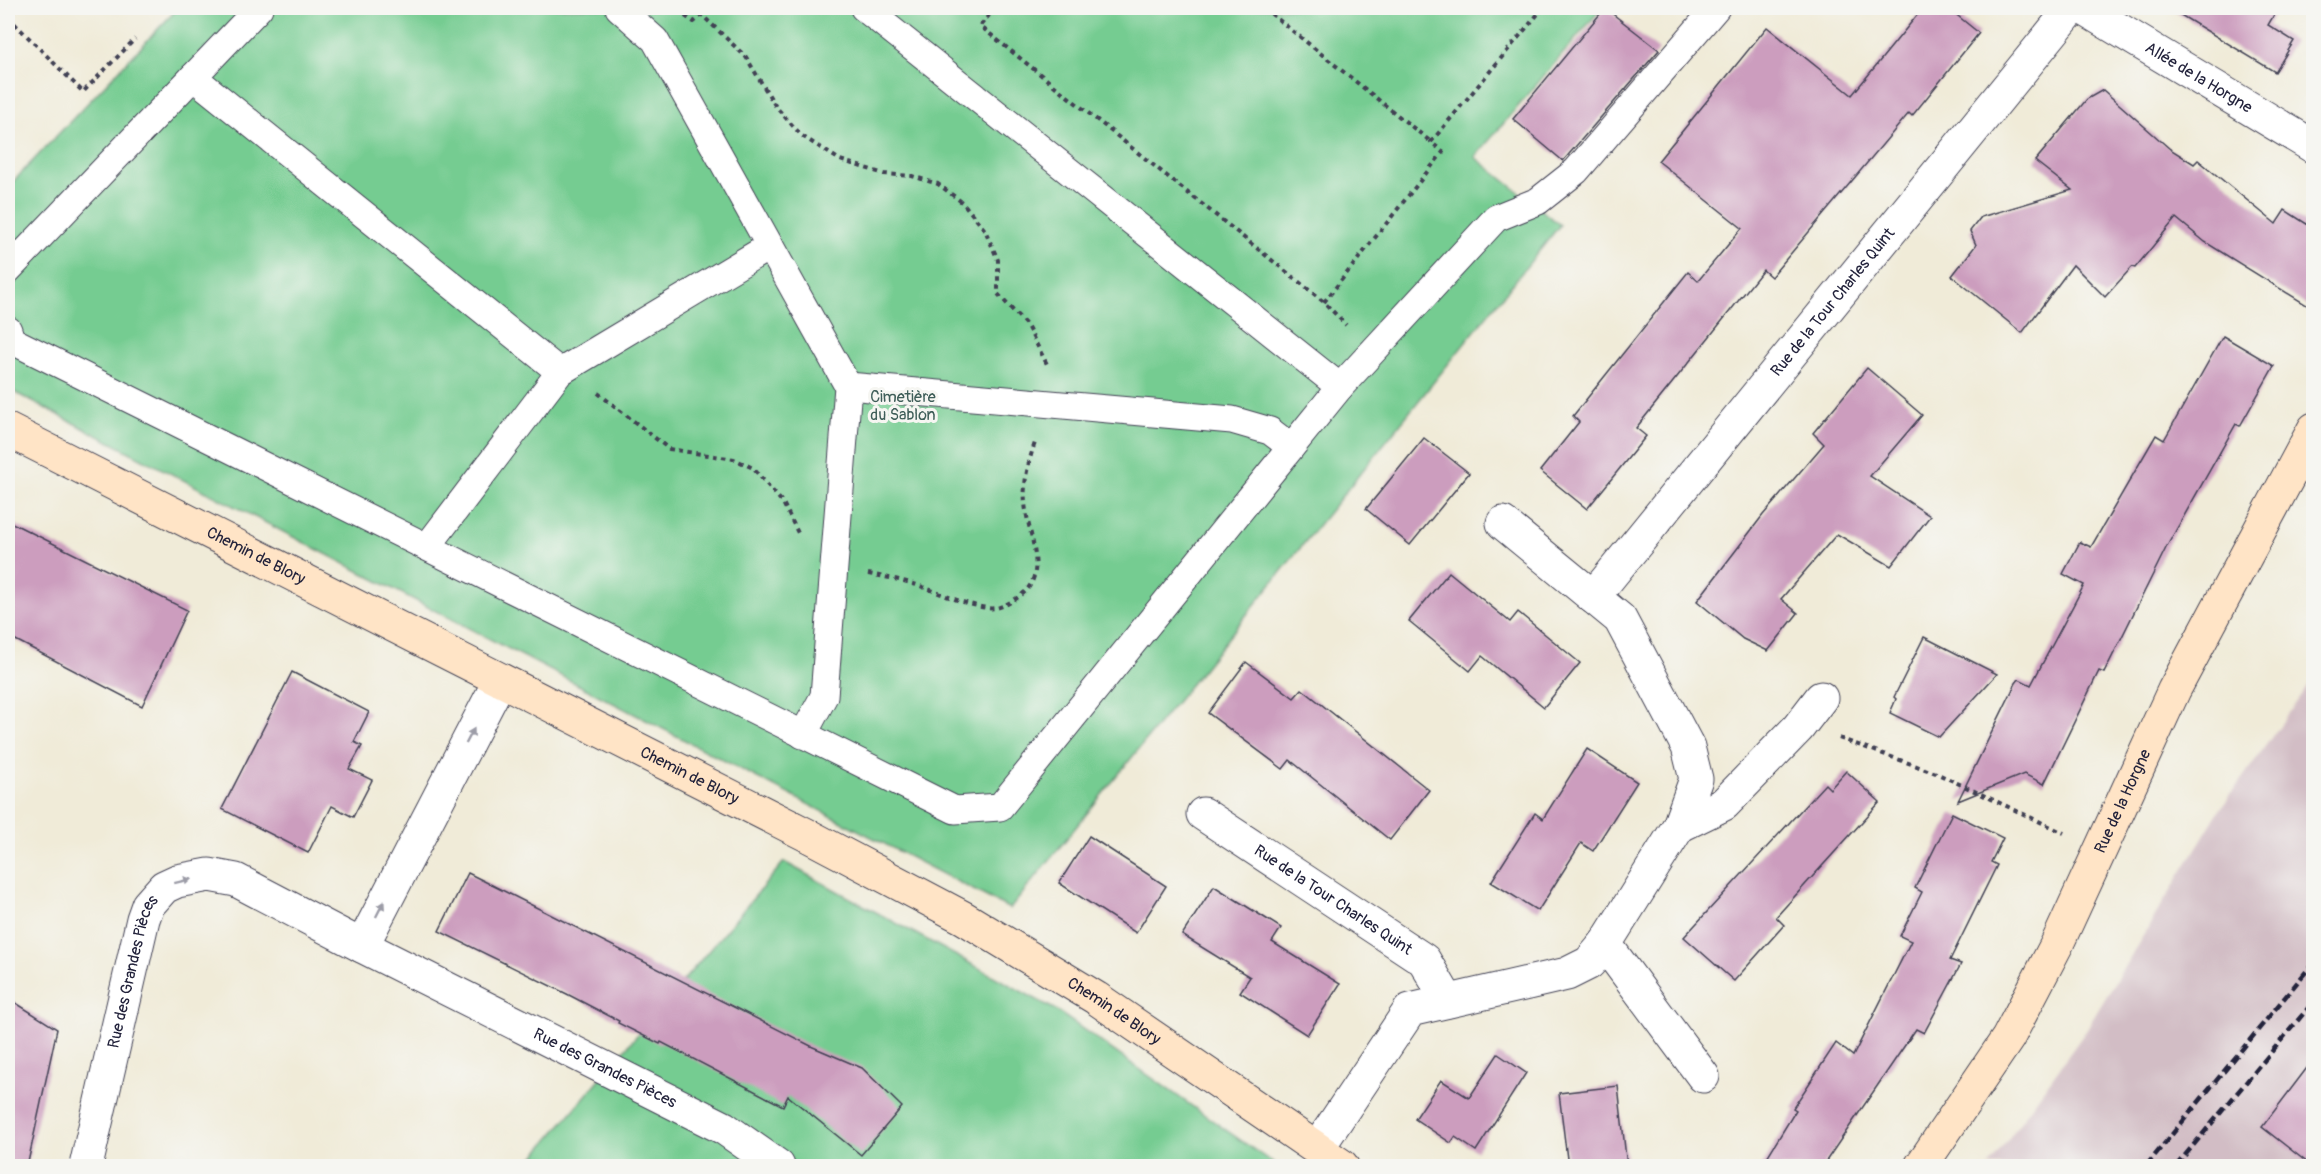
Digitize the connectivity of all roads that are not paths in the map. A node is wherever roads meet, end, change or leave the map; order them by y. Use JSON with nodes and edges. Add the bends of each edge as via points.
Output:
{"nodes":[{"id":1,"x":259,"y":8,"type":"edge"},
{"id":2,"x":619,"y":8,"type":"edge"},
{"id":3,"x":864,"y":8,"type":"edge"},
{"id":4,"x":1716,"y":8,"type":"edge"},
{"id":5,"x":2072,"y":8,"type":"edge"},
{"id":6,"x":2082,"y":8,"type":"edge"},
{"id":7,"x":193,"y":77,"type":"junction"},
{"id":8,"x":2313,"y":147,"type":"edge"},
{"id":9,"x":771,"y":246,"type":"junction"},
{"id":10,"x":8,"y":270,"type":"edge"},
{"id":11,"x":8,"y":330,"type":"edge"},
{"id":12,"x":561,"y":372,"type":"junction"},
{"id":13,"x":848,"y":386,"type":"junction"},
{"id":14,"x":1340,"y":387,"type":"junction"},
{"id":15,"x":2313,"y":429,"type":"edge"},
{"id":16,"x":8,"y":430,"type":"edge"},
{"id":17,"x":1291,"y":447,"type":"junction"},
{"id":18,"x":1503,"y":523,"type":"dead end"},
{"id":19,"x":427,"y":547,"type":"junction"},
{"id":20,"x":1593,"y":597,"type":"junction"},
{"id":21,"x":500,"y":680,"type":"junction"},
{"id":22,"x":1821,"y":698,"type":"dead end"},
{"id":23,"x":803,"y":735,"type":"junction"},
{"id":24,"x":1203,"y":814,"type":"dead end"},
{"id":25,"x":1679,"y":826,"type":"junction"},
{"id":26,"x":1605,"y":944,"type":"junction"},
{"id":27,"x":362,"y":946,"type":"junction"},
{"id":28,"x":1448,"y":1001,"type":"junction"},
{"id":29,"x":1703,"y":1076,"type":"dead end"},
{"id":30,"x":1330,"y":1158,"type":"edge"},
{"id":31,"x":86,"y":1167,"type":"edge"},
{"id":32,"x":778,"y":1167,"type":"edge"},
{"id":33,"x":1922,"y":1167,"type":"edge"}],
"edges":[{"from":1,"to":7,"type":"lane"},
{"from":2,"to":9,"type":"lane","via":[[655,40]]},
{"from":3,"to":14,"type":"lane"},
{"from":4,"to":14,"type":"lane","via":[[1576,171],[1538,201],[1496,218]]},
{"from":5,"to":20,"type":"street","name":"Rue de la Tour Charles Quint"},
{"from":6,"to":8,"type":"street","name":"Allée de la Horgne"},
{"from":7,"to":10,"type":"lane"},
{"from":7,"to":12,"type":"lane"},
{"from":9,"to":12,"type":"lane"},
{"from":9,"to":13,"type":"lane"},
{"from":11,"to":19,"type":"lane","via":[[11,340]]},
{"from":12,"to":19,"type":"lane"},
{"from":13,"to":17,"type":"lane","via":[[1232,420],[1270,431]]},
{"from":13,"to":23,"type":"lane","via":[[824,696]]},
{"from":14,"to":17,"type":"lane"},
{"from":15,"to":33,"type":"street","name":"Rue de la Horgne","via":[[2174,690],[2057,944],[2008,1038]]},
{"from":16,"to":21,"type":"street","name":"Chemin de Blory"},
{"from":17,"to":23,"type":"lane","via":[[1000,807],[955,810]]},
{"from":18,"to":20,"type":"street"},
{"from":19,"to":23,"type":"lane"},
{"from":20,"to":25,"type":"street","via":[[1620,619],[1688,747],[1696,779]]},
{"from":27,"to":21,"type":"street","one_way":true},
{"from":21,"to":30,"type":"street","name":"Chemin de Blory","via":[[964,918],[1096,998]]},
{"from":22,"to":25,"type":"street","via":[[1798,728],[1724,804]]},
{"from":24,"to":28,"type":"street","name":"Rue de la Tour Charles Quint","via":[[1424,960]]},
{"from":25,"to":26,"type":"street"},
{"from":26,"to":28,"type":"street","via":[[1589,963],[1567,974]]},
{"from":26,"to":29,"type":"street"},
{"from":31,"to":27,"type":"street","name":"Rue des Grandes Pièces","one_way":true,"via":[[143,919],[148,905],[164,887],[209,875],[236,880]]},
{"from":27,"to":32,"type":"street","name":"Rue des Grandes Pièces","via":[[724,1128]]},
{"from":28,"to":30,"type":"street","via":[[1410,1010]]}]}
